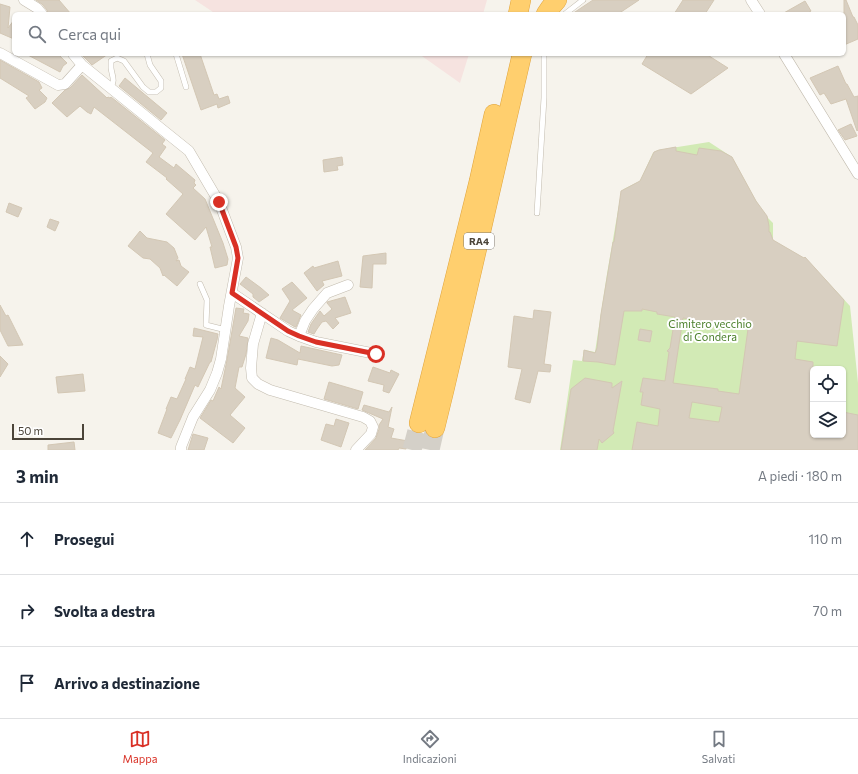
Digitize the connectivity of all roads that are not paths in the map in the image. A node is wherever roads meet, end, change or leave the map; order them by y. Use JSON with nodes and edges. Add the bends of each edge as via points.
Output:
{"nodes":[{"id":1,"x":26,"y":0,"type":"edge"},
{"id":2,"x":557,"y":0,"type":"edge"},
{"id":3,"x":583,"y":0,"type":"edge"},
{"id":4,"x":751,"y":0,"type":"edge"},
{"id":5,"x":40,"y":12,"type":"edge"},
{"id":6,"x":547,"y":12,"type":"edge"},
{"id":7,"x":568,"y":12,"type":"edge"},
{"id":8,"x":759,"y":12,"type":"edge"},
{"id":9,"x":0,"y":53,"type":"edge"},
{"id":10,"x":75,"y":56,"type":"edge"},
{"id":11,"x":148,"y":56,"type":"edge"},
{"id":12,"x":177,"y":56,"type":"edge"},
{"id":13,"x":508,"y":56,"type":"edge"},
{"id":14,"x":522,"y":56,"type":"edge"},
{"id":15,"x":526,"y":56,"type":"edge"},
{"id":16,"x":544,"y":56,"type":"edge"},
{"id":17,"x":785,"y":56,"type":"edge"},
{"id":18,"x":82,"y":65,"type":"junction"},
{"id":19,"x":186,"y":87,"type":"dead end"},
{"id":20,"x":514,"y":87,"type":"junction"},
{"id":21,"x":110,"y":88,"type":"junction"},
{"id":22,"x":847,"y":156,"type":"junction"},
{"id":23,"x":858,"y":159,"type":"edge"},
{"id":24,"x":858,"y":174,"type":"edge"},
{"id":25,"x":537,"y":213,"type":"dead end"},
{"id":26,"x":200,"y":284,"type":"dead end"},
{"id":27,"x":348,"y":285,"type":"dead end"},
{"id":28,"x":232,"y":293,"type":"junction"},
{"id":29,"x":262,"y":313,"type":"junction"},
{"id":30,"x":226,"y":330,"type":"junction"},
{"id":31,"x":299,"y":336,"type":"junction"},
{"id":32,"x":376,"y":354,"type":"dead end"},
{"id":33,"x":181,"y":450,"type":"edge"},
{"id":34,"x":356,"y":450,"type":"edge"}],
"edges":[{"from":1,"to":5,"type":"street"},
{"from":2,"to":6,"type":"highway"},
{"from":3,"to":7,"type":"lane"},
{"from":4,"to":8,"type":"street"},
{"from":9,"to":18,"type":"street","via":[[58,85],[66,84]]},
{"from":10,"to":18,"type":"street"},
{"from":11,"to":21,"type":"lane","via":[[150,65],[161,81],[161,88],[156,92],[149,92],[124,60],[117,58],[111,61],[114,84]]},
{"from":12,"to":19,"type":"lane"},
{"from":13,"to":20,"type":"highway","number":"RA4","via":[[427,425],[447,380]]},
{"from":14,"to":20,"type":"highway","number":"RA4"},
{"from":15,"to":20,"type":"highway"},
{"from":16,"to":25,"type":"lane"},
{"from":17,"to":22,"type":"street"},
{"from":18,"to":21,"type":"street"},
{"from":21,"to":28,"type":"street","via":[[188,151],[219,202],[238,258]]},
{"from":22,"to":23,"type":"street"},
{"from":22,"to":24,"type":"street"},
{"from":26,"to":30,"type":"lane","via":[[207,300],[206,325]]},
{"from":27,"to":31,"type":"street","via":[[327,293],[305,321]]},
{"from":28,"to":29,"type":"street"},
{"from":28,"to":30,"type":"street"},
{"from":29,"to":31,"type":"street"},
{"from":29,"to":34,"type":"street","via":[[253,344],[252,378],[270,390],[370,421],[373,427],[371,434]]},
{"from":30,"to":33,"type":"street","via":[[217,373],[193,417]]},
{"from":31,"to":32,"type":"street"}]}
